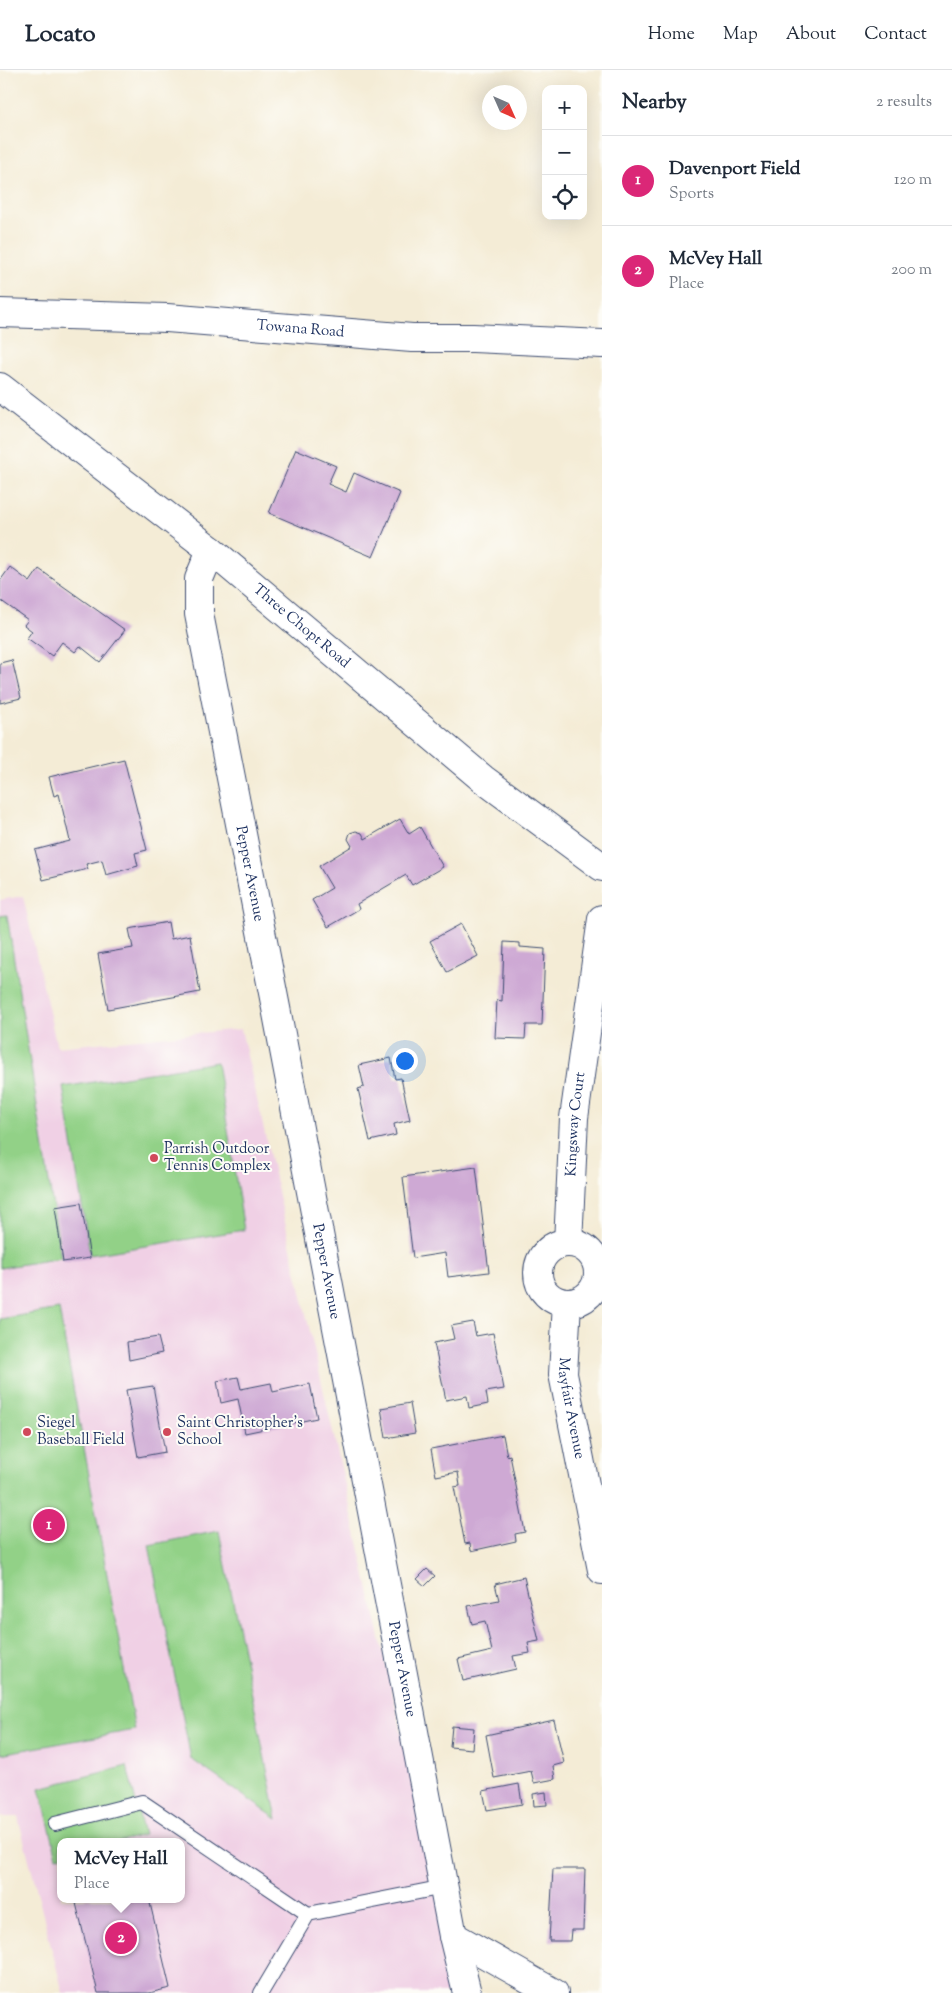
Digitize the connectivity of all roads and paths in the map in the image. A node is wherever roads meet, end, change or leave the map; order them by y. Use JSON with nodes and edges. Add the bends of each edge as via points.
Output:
{"nodes":[{"id":1,"x":0,"y":312,"type":"edge"},
{"id":2,"x":602,"y":344,"type":"edge"},
{"id":3,"x":0,"y":387,"type":"edge"},
{"id":4,"x":211,"y":550,"type":"junction"},
{"id":5,"x":602,"y":866,"type":"edge"},
{"id":6,"x":602,"y":919,"type":"edge"},
{"id":7,"x":568,"y":1243,"type":"junction"},
{"id":8,"x":567,"y":1304,"type":"junction"},
{"id":9,"x":602,"y":1570,"type":"edge"},
{"id":10,"x":55,"y":1824,"type":"dead end"},
{"id":11,"x":444,"y":1887,"type":"junction"},
{"id":12,"x":308,"y":1914,"type":"junction"},
{"id":13,"x":453,"y":1936,"type":"junction"},
{"id":14,"x":261,"y":1993,"type":"edge"},
{"id":15,"x":467,"y":1993,"type":"edge"},
{"id":16,"x":554,"y":1993,"type":"edge"}],
"edges":[{"from":1,"to":2,"type":"street","name":"Towana Road","via":[[168,318],[412,338]]},
{"from":3,"to":4,"type":"street","name":"Three Chopt Road"},
{"from":4,"to":5,"type":"street","name":"Three Chopt Road","via":[[483,779]]},
{"from":4,"to":11,"type":"street","name":"Pepper Avenue","via":[[199,579],[198,614]]},
{"from":6,"to":7,"type":"street","name":"Kingsway Court","via":[[574,1118]]},
{"from":7,"to":8,"type":"street","via":[[558,1244],[549,1250],[538,1267],[541,1288],[547,1296]]},
{"from":7,"to":8,"type":"street","via":[[586,1249],[593,1256],[598,1274],[592,1292]]},
{"from":8,"to":9,"type":"street","name":"Mayfair Avenue","via":[[563,1374]]},
{"from":10,"to":12,"type":"lane","via":[[142,1802]]},
{"from":11,"to":12,"type":"lane"},
{"from":11,"to":13,"type":"street","name":"Pepper Avenue"},
{"from":12,"to":14,"type":"lane"},
{"from":13,"to":15,"type":"street","name":"Pepper Avenue"},
{"from":13,"to":16,"type":"street"}]}
